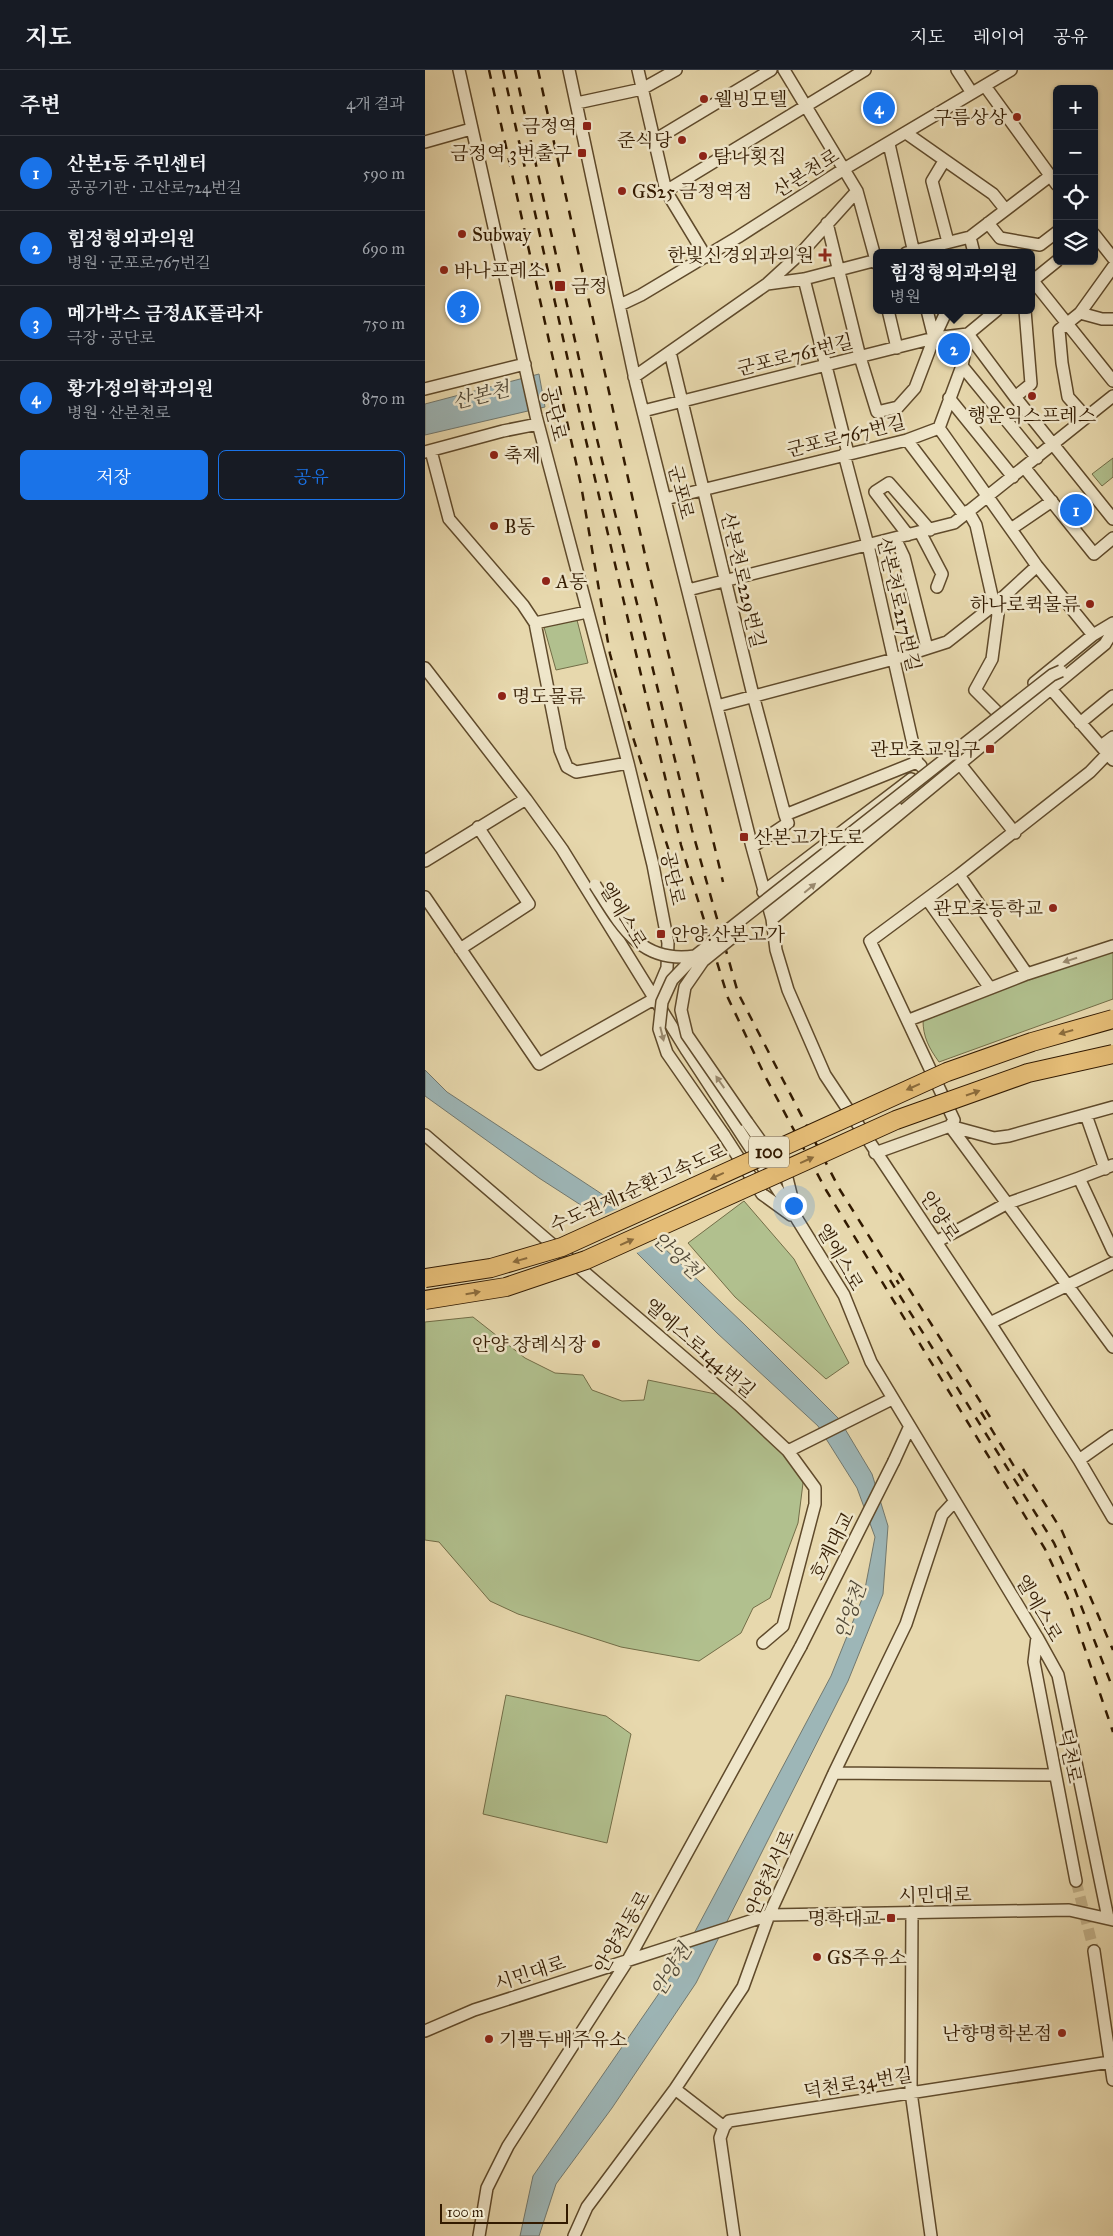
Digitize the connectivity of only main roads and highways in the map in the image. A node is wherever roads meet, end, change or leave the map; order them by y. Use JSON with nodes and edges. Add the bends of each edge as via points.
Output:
{"nodes":[{"id":1,"x":1113,"y":1019,"type":"edge"},
{"id":2,"x":1113,"y":1054,"type":"edge"},
{"id":3,"x":425,"y":1278,"type":"edge"},
{"id":4,"x":425,"y":1300,"type":"edge"}],
"edges":[{"from":1,"to":3,"type":"highway","name":"수도권제1순환고속도로","number":"100","one_way":true,"bridge":true,"via":[[1032,1042],[947,1072],[562,1247],[491,1268]]},
{"from":4,"to":2,"type":"highway","number":"100","one_way":true,"bridge":true,"via":[[507,1287],[585,1260],[897,1120],[1028,1074]]}]}
